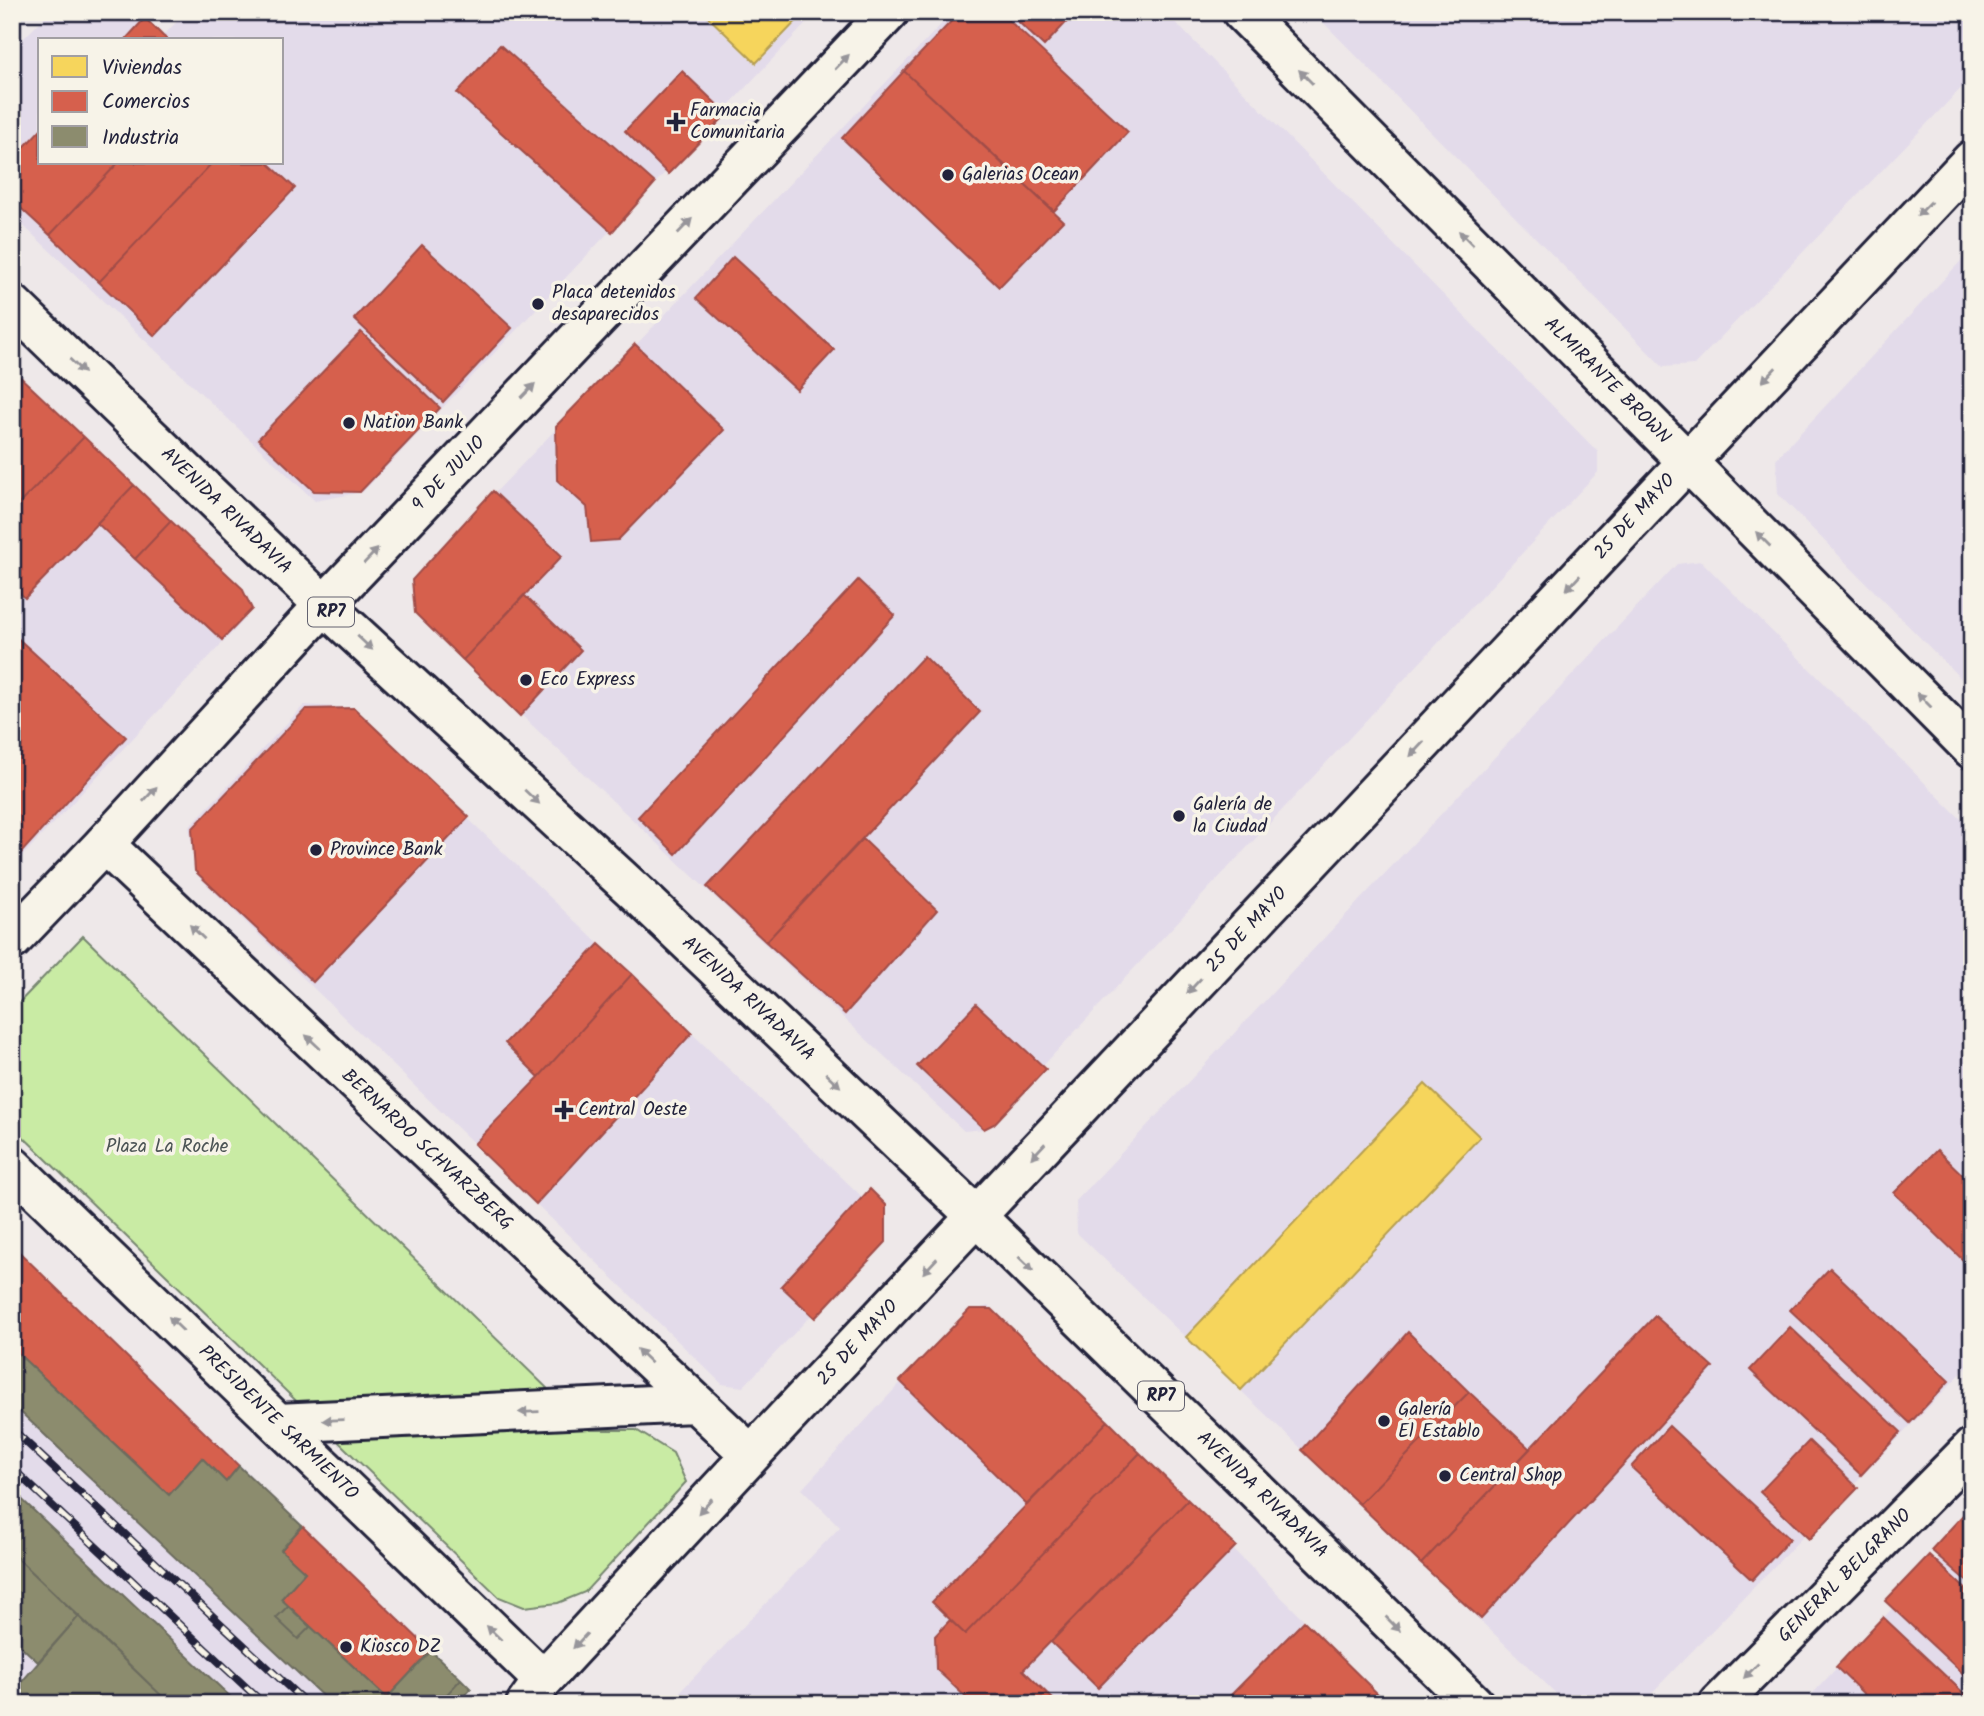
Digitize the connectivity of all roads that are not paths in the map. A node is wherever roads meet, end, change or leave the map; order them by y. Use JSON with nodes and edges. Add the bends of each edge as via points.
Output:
{"nodes":[{"id":1,"x":889,"y":12,"type":"edge"},
{"id":2,"x":1242,"y":12,"type":"edge"},
{"id":3,"x":1972,"y":160,"type":"edge"},
{"id":4,"x":12,"y":304,"type":"edge"},
{"id":5,"x":1687,"y":462,"type":"junction"},
{"id":6,"x":324,"y":605,"type":"junction"},
{"id":7,"x":1972,"y":748,"type":"edge"},
{"id":8,"x":104,"y":845,"type":"junction"},
{"id":9,"x":12,"y":940,"type":"edge"},
{"id":10,"x":12,"y":1166,"type":"edge"},
{"id":11,"x":977,"y":1217,"type":"junction"},
{"id":12,"x":694,"y":1403,"type":"junction"},
{"id":13,"x":278,"y":1423,"type":"junction"},
{"id":14,"x":1972,"y":1448,"type":"edge"},
{"id":15,"x":751,"y":1455,"type":"junction"},
{"id":16,"x":534,"y":1692,"type":"edge"},
{"id":17,"x":1474,"y":1704,"type":"edge"},
{"id":18,"x":1719,"y":1704,"type":"edge"}],
"edges":[{"from":6,"to":1,"type":"street","name":"9 DE JULIO","one_way":true},
{"from":5,"to":2,"type":"street","name":"ALMIRANTE BROWN","one_way":true},
{"from":3,"to":5,"type":"street","name":"25 DE MAYO","one_way":true},
{"from":4,"to":6,"type":"street","name":"AVENIDA RIVADAVIA","number":"RP7","one_way":true},
{"from":7,"to":5,"type":"street","name":"ALMIRANTE BROWN","one_way":true},
{"from":5,"to":11,"type":"street","name":"25 DE MAYO","one_way":true},
{"from":8,"to":6,"type":"street","name":"9 DE JULIO","one_way":true},
{"from":6,"to":11,"type":"street","name":"AVENIDA RIVADAVIA","number":"RP7","one_way":true,"via":[[642,898]]},
{"from":8,"to":9,"type":"street","name":"9 DE JULIO"},
{"from":12,"to":8,"type":"street","name":"BERNARDO SCHVARZBERG","one_way":true},
{"from":13,"to":10,"type":"street","name":"PRESIDENTE SARMIENTO","one_way":true},
{"from":11,"to":15,"type":"street","name":"25 DE MAYO","one_way":true},
{"from":11,"to":17,"type":"street","name":"AVENIDA RIVADAVIA","number":"RP7","one_way":true},
{"from":12,"to":13,"type":"street","one_way":true},
{"from":12,"to":15,"type":"street","name":"BERNARDO SCHVARZBERG"},
{"from":16,"to":13,"type":"street","name":"PRESIDENTE SARMIENTO","one_way":true},
{"from":14,"to":18,"type":"street","name":"GENERAL BELGRANO","one_way":true},
{"from":15,"to":16,"type":"street","name":"25 DE MAYO","one_way":true}]}
